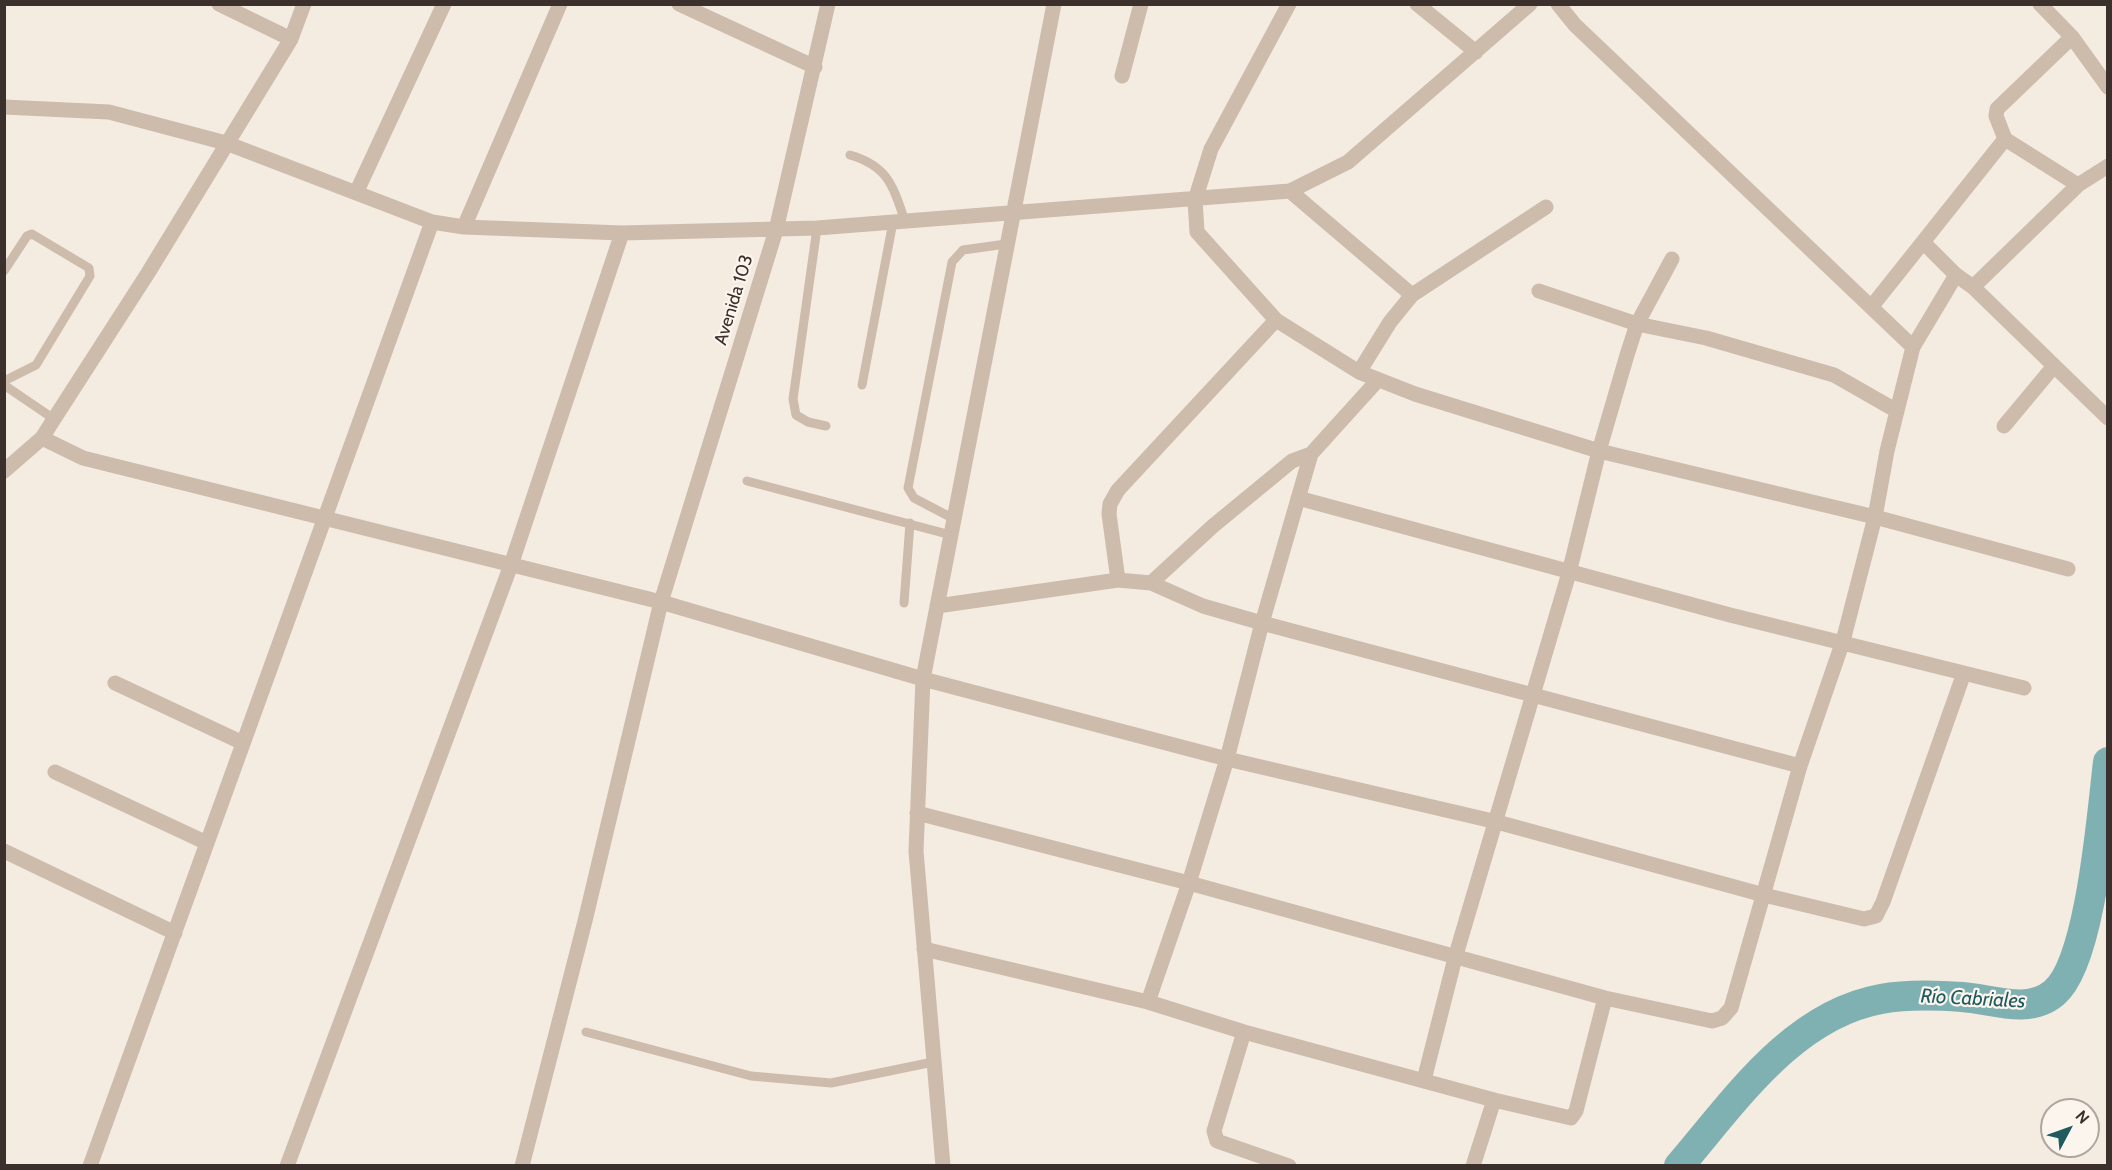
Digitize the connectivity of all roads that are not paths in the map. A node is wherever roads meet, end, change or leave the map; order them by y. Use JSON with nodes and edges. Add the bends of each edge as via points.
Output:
{"nodes":[{"id":1,"x":219,"y":4,"type":"edge"},
{"id":2,"x":304,"y":4,"type":"edge"},
{"id":3,"x":444,"y":4,"type":"edge"},
{"id":4,"x":560,"y":4,"type":"edge"},
{"id":5,"x":679,"y":4,"type":"edge"},
{"id":6,"x":828,"y":4,"type":"edge"},
{"id":7,"x":1054,"y":4,"type":"edge"},
{"id":8,"x":1141,"y":4,"type":"edge"},
{"id":9,"x":1289,"y":4,"type":"edge"},
{"id":10,"x":1417,"y":4,"type":"edge"},
{"id":11,"x":1530,"y":4,"type":"edge"},
{"id":12,"x":2040,"y":4,"type":"edge"},
{"id":13,"x":1560,"y":5,"type":"edge"},
{"id":14,"x":2072,"y":37,"type":"junction"},
{"id":15,"x":291,"y":39,"type":"junction"},
{"id":16,"x":1476,"y":52,"type":"junction"},
{"id":17,"x":815,"y":67,"type":"junction"},
{"id":18,"x":1122,"y":76,"type":"dead end"},
{"id":19,"x":2108,"y":87,"type":"edge"},
{"id":20,"x":4,"y":107,"type":"edge"},
{"id":21,"x":2005,"y":139,"type":"junction"},
{"id":22,"x":226,"y":143,"type":"junction"},
{"id":23,"x":850,"y":155,"type":"dead end"},
{"id":24,"x":2108,"y":166,"type":"edge"},
{"id":25,"x":2078,"y":185,"type":"junction"},
{"id":26,"x":1290,"y":191,"type":"junction"},
{"id":27,"x":356,"y":193,"type":"junction"},
{"id":28,"x":1195,"y":200,"type":"junction"},
{"id":29,"x":1546,"y":207,"type":"dead end"},
{"id":30,"x":1012,"y":211,"type":"junction"},
{"id":31,"x":899,"y":221,"type":"junction"},
{"id":32,"x":432,"y":222,"type":"junction"},
{"id":33,"x":464,"y":227,"type":"junction"},
{"id":34,"x":817,"y":228,"type":"junction"},
{"id":35,"x":776,"y":230,"type":"junction"},
{"id":36,"x":622,"y":234,"type":"junction"},
{"id":37,"x":1923,"y":242,"type":"junction"},
{"id":38,"x":1006,"y":244,"type":"junction"},
{"id":39,"x":1672,"y":259,"type":"dead end"},
{"id":40,"x":4,"y":271,"type":"edge"},
{"id":41,"x":1956,"y":275,"type":"junction"},
{"id":42,"x":1973,"y":287,"type":"junction"},
{"id":43,"x":1539,"y":291,"type":"dead end"},
{"id":44,"x":1412,"y":295,"type":"junction"},
{"id":45,"x":1872,"y":306,"type":"junction"},
{"id":46,"x":1276,"y":320,"type":"junction"},
{"id":47,"x":1637,"y":324,"type":"junction"},
{"id":48,"x":1913,"y":347,"type":"junction"},
{"id":49,"x":2054,"y":366,"type":"junction"},
{"id":50,"x":1359,"y":372,"type":"junction"},
{"id":51,"x":1377,"y":381,"type":"junction"},
{"id":52,"x":4,"y":383,"type":"edge"},
{"id":53,"x":862,"y":385,"type":"dead end"},
{"id":54,"x":1897,"y":411,"type":"junction"},
{"id":55,"x":2108,"y":418,"type":"edge"},
{"id":56,"x":54,"y":419,"type":"junction"},
{"id":57,"x":826,"y":426,"type":"dead end"},
{"id":58,"x":2004,"y":426,"type":"dead end"},
{"id":59,"x":42,"y":438,"type":"junction"},
{"id":60,"x":1599,"y":451,"type":"junction"},
{"id":61,"x":1311,"y":454,"type":"junction"},
{"id":62,"x":4,"y":471,"type":"edge"},
{"id":63,"x":747,"y":481,"type":"dead end"},
{"id":64,"x":1298,"y":498,"type":"junction"},
{"id":65,"x":1875,"y":517,"type":"junction"},
{"id":66,"x":325,"y":518,"type":"junction"},
{"id":67,"x":954,"y":519,"type":"junction"},
{"id":68,"x":910,"y":523,"type":"junction"},
{"id":69,"x":951,"y":535,"type":"junction"},
{"id":70,"x":511,"y":566,"type":"junction"},
{"id":71,"x":2068,"y":569,"type":"dead end"},
{"id":72,"x":1569,"y":573,"type":"junction"},
{"id":73,"x":1118,"y":580,"type":"junction"},
{"id":74,"x":1151,"y":583,"type":"junction"},
{"id":75,"x":661,"y":602,"type":"junction"},
{"id":76,"x":904,"y":603,"type":"dead end"},
{"id":77,"x":937,"y":606,"type":"junction"},
{"id":78,"x":1262,"y":623,"type":"junction"},
{"id":79,"x":1843,"y":641,"type":"junction"},
{"id":80,"x":1964,"y":674,"type":"junction"},
{"id":81,"x":923,"y":680,"type":"junction"},
{"id":82,"x":115,"y":683,"type":"dead end"},
{"id":83,"x":2024,"y":688,"type":"dead end"},
{"id":84,"x":1533,"y":696,"type":"junction"},
{"id":85,"x":243,"y":743,"type":"junction"},
{"id":86,"x":1227,"y":759,"type":"junction"},
{"id":87,"x":1800,"y":766,"type":"junction"},
{"id":88,"x":55,"y":772,"type":"dead end"},
{"id":89,"x":917,"y":813,"type":"junction"},
{"id":90,"x":1497,"y":822,"type":"junction"},
{"id":91,"x":207,"y":843,"type":"junction"},
{"id":92,"x":4,"y":851,"type":"edge"},
{"id":93,"x":1189,"y":883,"type":"junction"},
{"id":94,"x":1764,"y":895,"type":"junction"},
{"id":95,"x":175,"y":933,"type":"junction"},
{"id":96,"x":924,"y":949,"type":"junction"},
{"id":97,"x":1455,"y":958,"type":"junction"},
{"id":98,"x":1605,"y":998,"type":"junction"},
{"id":99,"x":1148,"y":1002,"type":"junction"},
{"id":100,"x":586,"y":1032,"type":"dead end"},
{"id":101,"x":1244,"y":1032,"type":"junction"},
{"id":102,"x":933,"y":1062,"type":"junction"},
{"id":103,"x":1424,"y":1080,"type":"junction"},
{"id":104,"x":1494,"y":1100,"type":"junction"},
{"id":105,"x":90,"y":1166,"type":"edge"},
{"id":106,"x":287,"y":1166,"type":"edge"},
{"id":107,"x":522,"y":1166,"type":"edge"},
{"id":108,"x":943,"y":1166,"type":"edge"},
{"id":109,"x":1289,"y":1166,"type":"edge"},
{"id":110,"x":1473,"y":1166,"type":"edge"}],
"edges":[{"from":1,"to":15,"type":"street"},
{"from":2,"to":15,"type":"street"},
{"from":3,"to":27,"type":"street"},
{"from":4,"to":33,"type":"street"},
{"from":5,"to":17,"type":"street"},
{"from":6,"to":17,"type":"street","name":"Avenida 103"},
{"from":7,"to":30,"type":"street"},
{"from":8,"to":18,"type":"street"},
{"from":9,"to":28,"type":"street","via":[[1212,149]]},
{"from":10,"to":16,"type":"street"},
{"from":11,"to":16,"type":"street"},
{"from":12,"to":14,"type":"street"},
{"from":13,"to":45,"type":"street","via":[[1575,25]]},
{"from":14,"to":19,"type":"street"},
{"from":14,"to":21,"type":"street","via":[[1997,110]]},
{"from":15,"to":22,"type":"street"},
{"from":16,"to":26,"type":"street","via":[[1348,162]]},
{"from":17,"to":35,"type":"street","name":"Avenida 103"},
{"from":20,"to":22,"type":"street","via":[[109,112]]},
{"from":21,"to":25,"type":"street"},
{"from":21,"to":37,"type":"street"},
{"from":22,"to":27,"type":"street"},
{"from":22,"to":56,"type":"street"},
{"from":23,"to":31,"type":"lane","via":[[867,160],[894,186]]},
{"from":24,"to":25,"type":"street"},
{"from":25,"to":42,"type":"street"},
{"from":26,"to":28,"type":"street"},
{"from":26,"to":44,"type":"street"},
{"from":27,"to":32,"type":"street"},
{"from":28,"to":30,"type":"street"},
{"from":28,"to":46,"type":"street","via":[[1197,232]]},
{"from":29,"to":44,"type":"street"},
{"from":30,"to":31,"type":"street"},
{"from":30,"to":38,"type":"street"},
{"from":31,"to":34,"type":"street"},
{"from":31,"to":53,"type":"lane"},
{"from":32,"to":33,"type":"street"},
{"from":32,"to":66,"type":"street"},
{"from":33,"to":36,"type":"street"},
{"from":34,"to":35,"type":"street"},
{"from":34,"to":57,"type":"lane","via":[[793,399],[796,415]]},
{"from":35,"to":36,"type":"street"},
{"from":35,"to":75,"type":"street","name":"Avenida 103"},
{"from":36,"to":70,"type":"street"},
{"from":37,"to":41,"type":"street"},
{"from":37,"to":45,"type":"street"},
{"from":38,"to":67,"type":"street"},
{"from":38,"to":67,"type":"lane","via":[[963,250],[951,262],[910,477],[908,488],[914,498]]},
{"from":39,"to":47,"type":"street"},
{"from":40,"to":52,"type":"lane","via":[[32,234],[88,268],[90,276],[36,365]]},
{"from":41,"to":42,"type":"street"},
{"from":41,"to":48,"type":"street"},
{"from":42,"to":49,"type":"street"},
{"from":43,"to":47,"type":"street"},
{"from":44,"to":50,"type":"street"},
{"from":45,"to":48,"type":"street"},
{"from":46,"to":50,"type":"street"},
{"from":46,"to":73,"type":"street","via":[[1118,490],[1109,514]]},
{"from":47,"to":54,"type":"street","via":[[1706,338],[1834,375]]},
{"from":47,"to":60,"type":"street"},
{"from":48,"to":54,"type":"street"},
{"from":49,"to":55,"type":"street"},
{"from":49,"to":58,"type":"street"},
{"from":50,"to":51,"type":"street"},
{"from":51,"to":60,"type":"street"},
{"from":51,"to":61,"type":"street"},
{"from":52,"to":56,"type":"lane"},
{"from":54,"to":65,"type":"street"},
{"from":56,"to":59,"type":"street"},
{"from":59,"to":62,"type":"street"},
{"from":59,"to":66,"type":"street","via":[[83,458]]},
{"from":60,"to":65,"type":"street"},
{"from":60,"to":72,"type":"street"},
{"from":61,"to":64,"type":"street"},
{"from":61,"to":74,"type":"street","via":[[1292,462]]},
{"from":63,"to":68,"type":"lane"},
{"from":64,"to":72,"type":"street"},
{"from":64,"to":78,"type":"street"},
{"from":65,"to":71,"type":"street"},
{"from":65,"to":79,"type":"street"},
{"from":66,"to":70,"type":"street"},
{"from":66,"to":85,"type":"street"},
{"from":67,"to":69,"type":"street"},
{"from":68,"to":69,"type":"lane"},
{"from":68,"to":76,"type":"lane"},
{"from":69,"to":77,"type":"street"},
{"from":70,"to":75,"type":"street"},
{"from":70,"to":106,"type":"street"},
{"from":72,"to":79,"type":"street"},
{"from":72,"to":84,"type":"street"},
{"from":73,"to":74,"type":"street"},
{"from":73,"to":77,"type":"street"},
{"from":74,"to":78,"type":"street","via":[[1203,606]]},
{"from":75,"to":81,"type":"street"},
{"from":75,"to":107,"type":"street","name":"Avenida 103"},
{"from":77,"to":81,"type":"street"},
{"from":78,"to":84,"type":"street"},
{"from":78,"to":86,"type":"street"},
{"from":79,"to":80,"type":"street"},
{"from":79,"to":87,"type":"street"},
{"from":80,"to":83,"type":"street"},
{"from":80,"to":94,"type":"street","via":[[1876,916],[1864,919]]},
{"from":81,"to":86,"type":"street"},
{"from":81,"to":89,"type":"street"},
{"from":82,"to":85,"type":"street"},
{"from":84,"to":87,"type":"street"},
{"from":84,"to":90,"type":"street"},
{"from":85,"to":91,"type":"street"},
{"from":86,"to":90,"type":"street"},
{"from":86,"to":93,"type":"street"},
{"from":87,"to":94,"type":"street"},
{"from":88,"to":91,"type":"street"},
{"from":89,"to":93,"type":"street"},
{"from":89,"to":96,"type":"street","via":[[916,852]]},
{"from":90,"to":94,"type":"street"},
{"from":90,"to":97,"type":"street"},
{"from":91,"to":95,"type":"street"},
{"from":92,"to":95,"type":"street"},
{"from":93,"to":97,"type":"street"},
{"from":93,"to":99,"type":"street"},
{"from":94,"to":98,"type":"street","via":[[1731,1008],[1722,1018],[1712,1021]]},
{"from":95,"to":105,"type":"street"},
{"from":96,"to":99,"type":"street"},
{"from":96,"to":102,"type":"street"},
{"from":97,"to":98,"type":"street"},
{"from":97,"to":103,"type":"street"},
{"from":98,"to":104,"type":"street","via":[[1571,1118]]},
{"from":99,"to":101,"type":"street"},
{"from":100,"to":102,"type":"lane","via":[[751,1076],[819,1082],[831,1083]]},
{"from":101,"to":103,"type":"street"},
{"from":101,"to":109,"type":"street","via":[[1214,1131],[1217,1141]]},
{"from":102,"to":108,"type":"street"},
{"from":103,"to":104,"type":"street"},
{"from":104,"to":110,"type":"street"}]}
